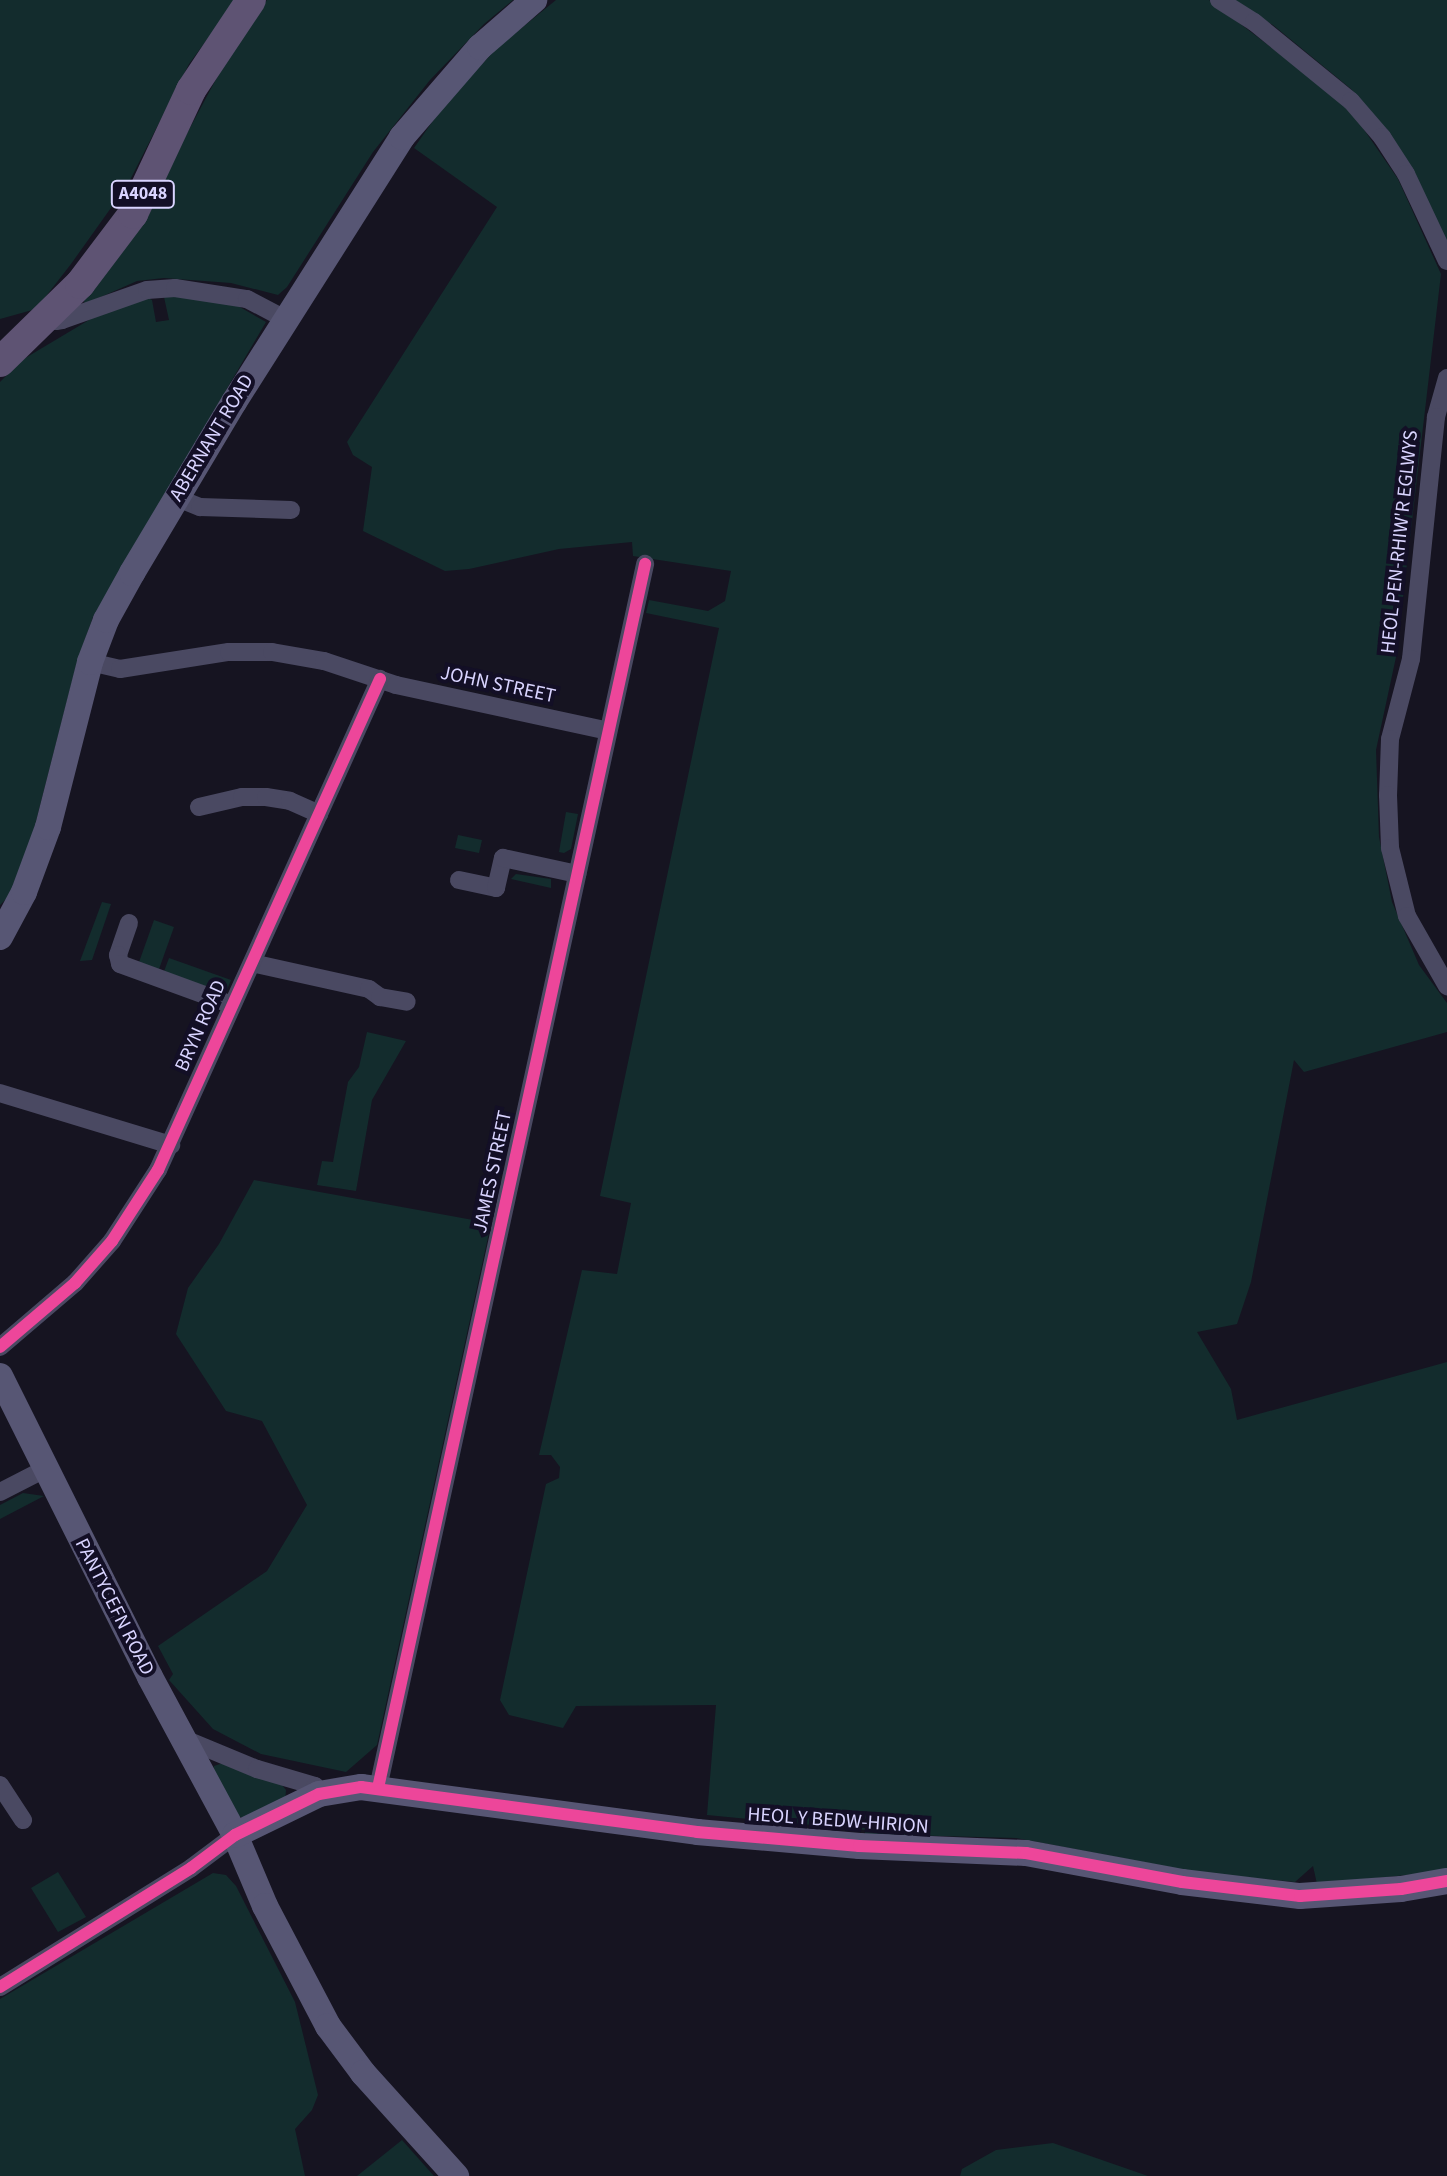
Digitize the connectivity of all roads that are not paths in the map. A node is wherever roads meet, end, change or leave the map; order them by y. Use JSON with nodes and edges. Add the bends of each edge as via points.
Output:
{"nodes":[{"id":1,"x":251,"y":0,"type":"edge"},
{"id":2,"x":534,"y":0,"type":"edge"},
{"id":3,"x":1219,"y":0,"type":"edge"},
{"id":4,"x":1447,"y":261,"type":"edge"},
{"id":5,"x":50,"y":314,"type":"junction"},
{"id":6,"x":285,"y":319,"type":"junction"},
{"id":7,"x":0,"y":362,"type":"edge"},
{"id":8,"x":1447,"y":378,"type":"edge"},
{"id":9,"x":175,"y":497,"type":"junction"},
{"id":10,"x":291,"y":510,"type":"dead end"},
{"id":11,"x":645,"y":564,"type":"dead end"},
{"id":12,"x":90,"y":662,"type":"junction"},
{"id":13,"x":380,"y":679,"type":"junction"},
{"id":14,"x":608,"y":731,"type":"junction"},
{"id":15,"x":199,"y":807,"type":"dead end"},
{"id":16,"x":319,"y":814,"type":"junction"},
{"id":17,"x":577,"y":874,"type":"junction"},
{"id":18,"x":459,"y":880,"type":"dead end"},
{"id":19,"x":129,"y":923,"type":"dead end"},
{"id":20,"x":0,"y":937,"type":"edge"},
{"id":21,"x":252,"y":963,"type":"junction"},
{"id":22,"x":1447,"y":986,"type":"edge"},
{"id":23,"x":407,"y":1002,"type":"dead end"},
{"id":24,"x":232,"y":1005,"type":"junction"},
{"id":25,"x":0,"y":1093,"type":"edge"},
{"id":26,"x":171,"y":1145,"type":"junction"},
{"id":27,"x":0,"y":1347,"type":"edge"},
{"id":28,"x":0,"y":1376,"type":"edge"},
{"id":29,"x":45,"y":1469,"type":"junction"},
{"id":30,"x":0,"y":1492,"type":"edge"},
{"id":31,"x":182,"y":1738,"type":"junction"},
{"id":32,"x":378,"y":1788,"type":"junction"},
{"id":33,"x":319,"y":1794,"type":"junction"},
{"id":34,"x":3,"y":1796,"type":"edge"},
{"id":35,"x":23,"y":1820,"type":"dead end"},
{"id":36,"x":235,"y":1835,"type":"junction"},
{"id":37,"x":1447,"y":1881,"type":"edge"},
{"id":38,"x":0,"y":1987,"type":"edge"},
{"id":39,"x":456,"y":2176,"type":"edge"}],
"edges":[{"from":1,"to":5,"type":"main road","number":"A4048","via":[[191,90],[133,214]]},
{"from":2,"to":6,"type":"main road","name":"ABERNANT ROAD","via":[[480,47],[409,127]]},
{"from":3,"to":4,"type":"street","via":[[1351,101],[1406,174]]},
{"from":5,"to":6,"type":"street","via":[[62,320],[147,290],[175,288],[247,299]]},
{"from":5,"to":7,"type":"main road","number":"A4048"},
{"from":6,"to":9,"type":"main road","name":"ABERNANT ROAD"},
{"from":8,"to":22,"type":"street","name":"HEOL PEN-RHIW'R EGLWYS","via":[[1436,417],[1411,659],[1390,739],[1388,795],[1390,848],[1407,916]]},
{"from":9,"to":10,"type":"street","via":[[200,507]]},
{"from":9,"to":12,"type":"main road","name":"ABERNANT ROAD","via":[[106,620]]},
{"from":11,"to":14,"type":"street","name":"JAMES STREET"},
{"from":12,"to":13,"type":"street","name":"JOHN STREET","via":[[120,669],[229,652],[272,652]]},
{"from":12,"to":20,"type":"main road","name":"ABERNANT ROAD","via":[[48,827]]},
{"from":13,"to":14,"type":"street","name":"JOHN STREET"},
{"from":13,"to":16,"type":"street","name":"BRYN ROAD"},
{"from":14,"to":17,"type":"street","name":"JAMES STREET"},
{"from":15,"to":16,"type":"street","via":[[266,797]]},
{"from":16,"to":21,"type":"street","name":"BRYN ROAD"},
{"from":17,"to":18,"type":"street","via":[[503,858],[496,888]]},
{"from":17,"to":32,"type":"street","name":"JAMES STREET"},
{"from":19,"to":24,"type":"street","via":[[120,964]]},
{"from":21,"to":23,"type":"street"},
{"from":21,"to":24,"type":"street","name":"BRYN ROAD"},
{"from":24,"to":26,"type":"street","name":"BRYN ROAD"},
{"from":25,"to":26,"type":"street"},
{"from":26,"to":27,"type":"street","name":"BRYN ROAD","via":[[112,1241],[75,1283]]},
{"from":28,"to":29,"type":"main road","name":"PANTYCEFN ROAD"},
{"from":29,"to":30,"type":"street"},
{"from":29,"to":31,"type":"main road","name":"PANTYCEFN ROAD"},
{"from":31,"to":33,"type":"street","via":[[315,1786]]},
{"from":31,"to":36,"type":"main road","name":"PANTYCEFN ROAD"},
{"from":32,"to":33,"type":"main road","name":"HEOL Y BEDW-HIRION"},
{"from":32,"to":37,"type":"main road","name":"HEOL Y BEDW-HIRION","via":[[697,1832],[1026,1853],[1182,1882],[1300,1896]]},
{"from":33,"to":36,"type":"main road","name":"HEOL Y BEDW-HIRION"},
{"from":34,"to":35,"type":"street"},
{"from":36,"to":38,"type":"street"},
{"from":36,"to":39,"type":"main road","name":"PANTYCEFN ROAD","via":[[265,1906],[328,2026]]}]}
